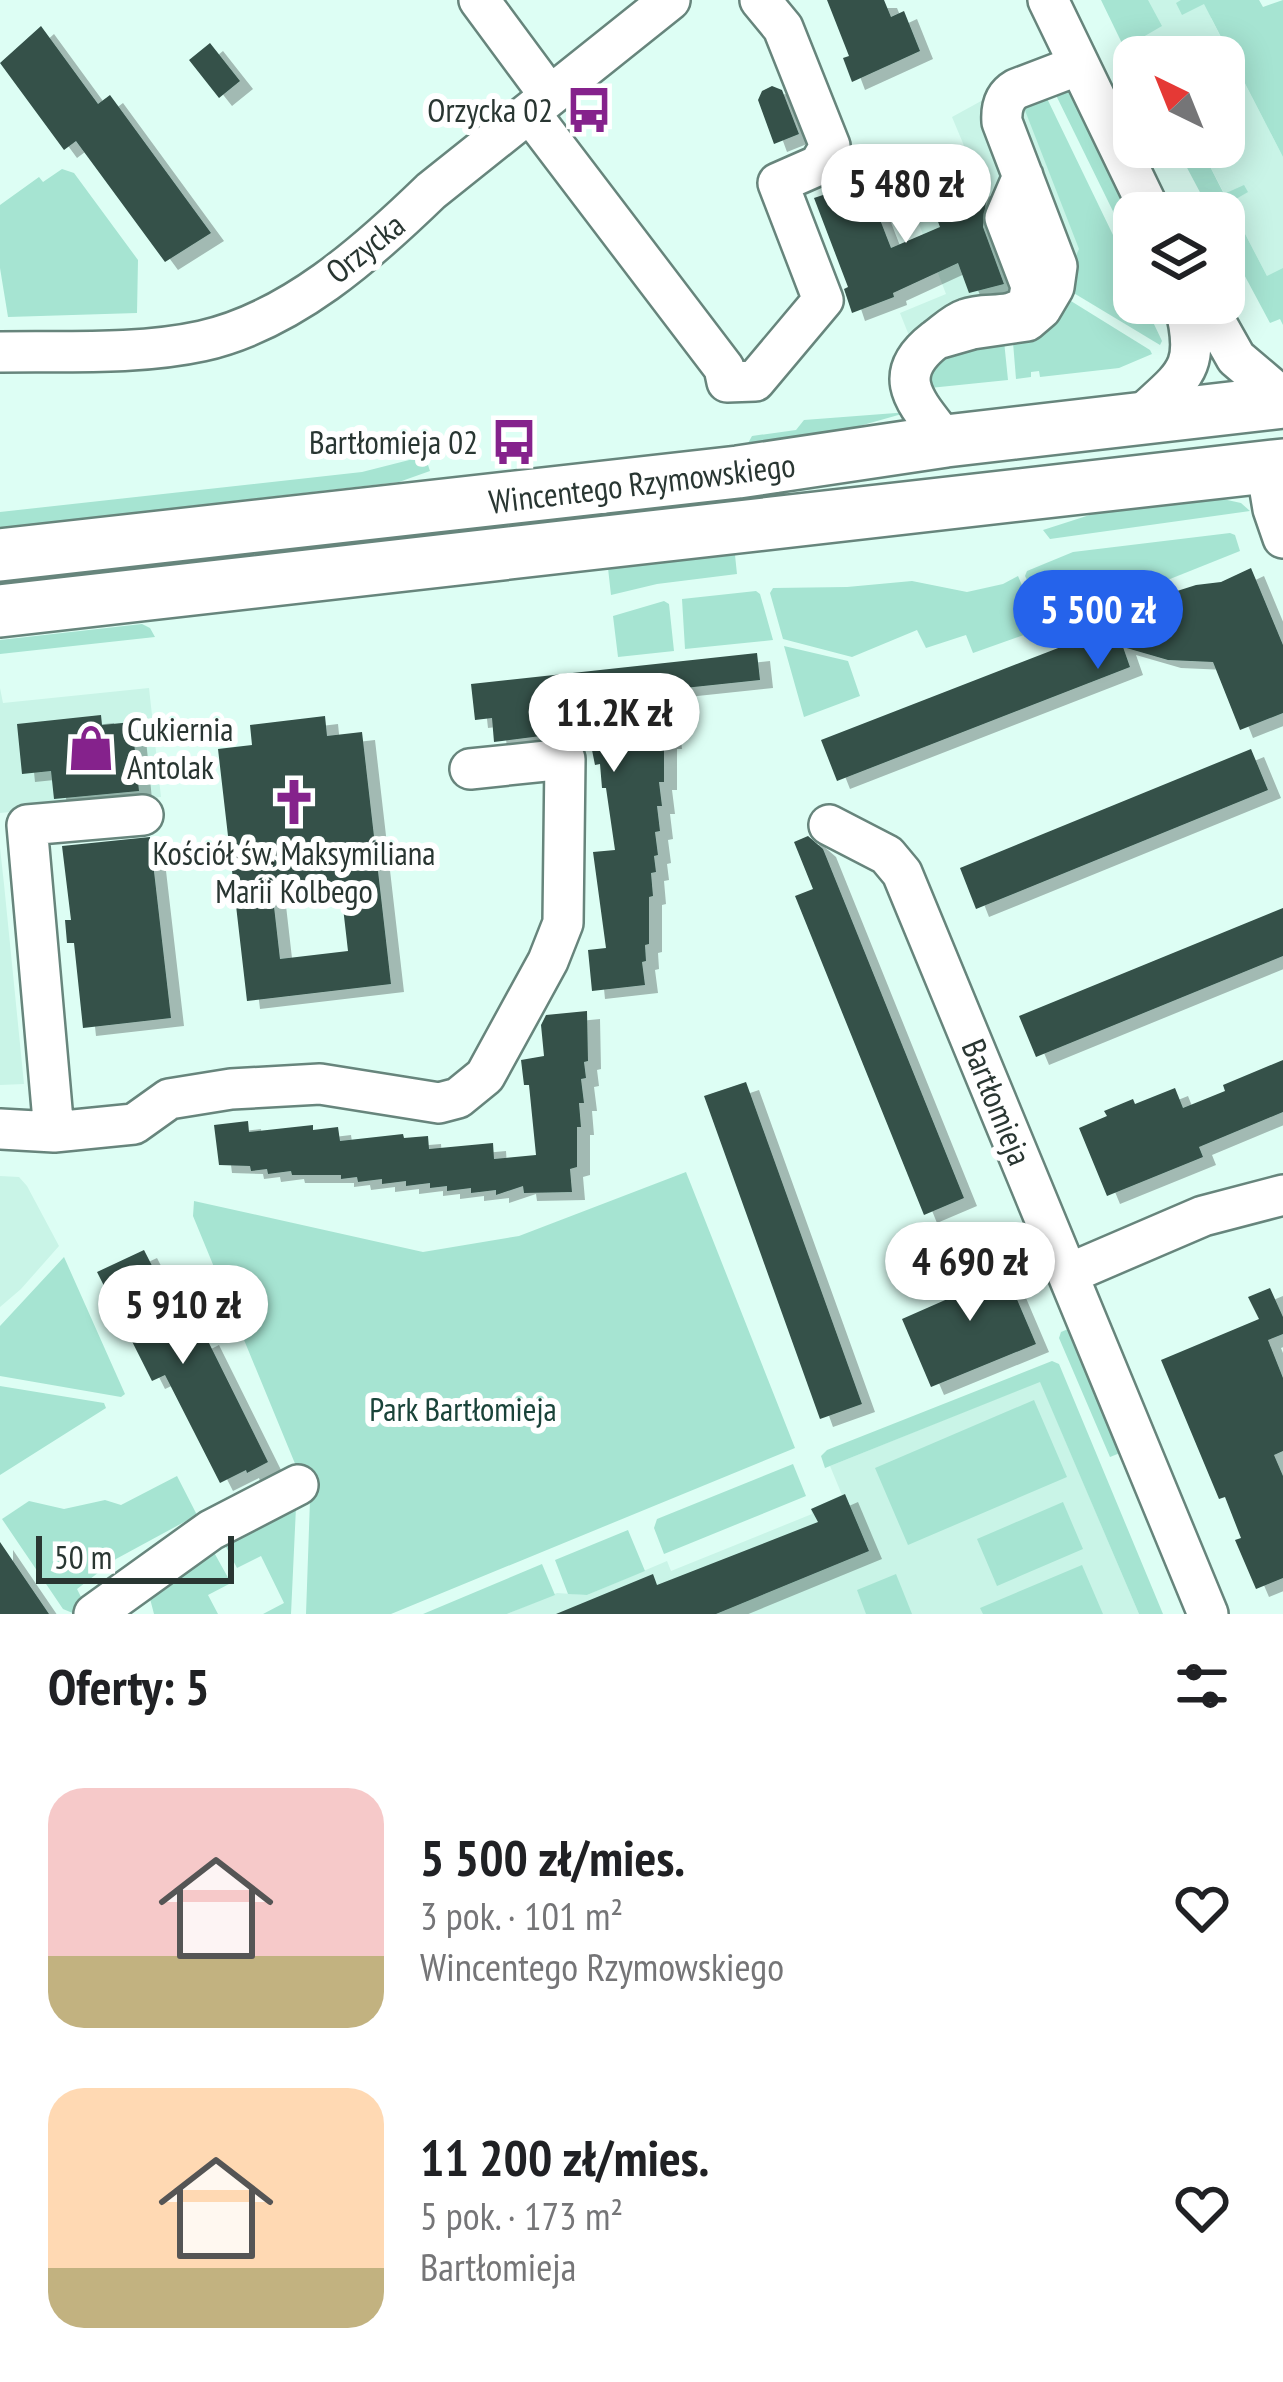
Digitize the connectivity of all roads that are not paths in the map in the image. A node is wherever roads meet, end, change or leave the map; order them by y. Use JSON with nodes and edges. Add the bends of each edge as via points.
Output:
{"nodes":[{"id":1,"x":479,"y":0,"type":"edge"},
{"id":2,"x":670,"y":0,"type":"edge"},
{"id":3,"x":760,"y":0,"type":"edge"},
{"id":4,"x":1048,"y":0,"type":"edge"},
{"id":5,"x":1079,"y":64,"type":"junction"},
{"id":6,"x":540,"y":104,"type":"junction"},
{"id":7,"x":1141,"y":192,"type":"edge"},
{"id":8,"x":1189,"y":324,"type":"edge"},
{"id":9,"x":1217,"y":324,"type":"edge"},
{"id":10,"x":0,"y":352,"type":"edge"},
{"id":11,"x":1283,"y":400,"type":"edge"},
{"id":12,"x":1137,"y":419,"type":"junction"},
{"id":13,"x":946,"y":441,"type":"junction"},
{"id":14,"x":1275,"y":466,"type":"edge"},
{"id":15,"x":1283,"y":538,"type":"edge"},
{"id":16,"x":0,"y":555,"type":"edge"},
{"id":17,"x":0,"y":611,"type":"edge"},
{"id":18,"x":470,"y":769,"type":"dead end"},
{"id":19,"x":143,"y":815,"type":"dead end"},
{"id":20,"x":829,"y":825,"type":"dead end"},
{"id":21,"x":0,"y":1129,"type":"edge"},
{"id":22,"x":54,"y":1132,"type":"junction"},
{"id":23,"x":1283,"y":1195,"type":"edge"},
{"id":24,"x":1068,"y":1274,"type":"junction"},
{"id":25,"x":298,"y":1485,"type":"dead end"},
{"id":26,"x":94,"y":1614,"type":"edge"},
{"id":27,"x":1208,"y":1614,"type":"edge"}],
"edges":[{"from":1,"to":6,"type":"street"},
{"from":2,"to":6,"type":"street","name":"Orzycka"},
{"from":3,"to":6,"type":"street","via":[[783,28],[830,146],[818,165],[778,183],[823,300],[755,381],[727,382]]},
{"from":4,"to":5,"type":"street"},
{"from":5,"to":7,"type":"street"},
{"from":5,"to":13,"type":"street","via":[[1006,100],[1002,122],[1023,176],[1005,218],[1031,286],[1028,304],[1012,314],[968,318],[918,355],[912,395]]},
{"from":6,"to":10,"type":"street","name":"Orzycka","via":[[311,291],[260,321],[179,345]]},
{"from":8,"to":12,"type":"street","via":[[1189,365]]},
{"from":9,"to":11,"type":"street","via":[[1236,358]]},
{"from":11,"to":12,"type":"main road","name":"Wincentego Rzymowskiego"},
{"from":12,"to":13,"type":"main road","name":"Wincentego Rzymowskiego"},
{"from":13,"to":16,"type":"main road","name":"Wincentego Rzymowskiego"},
{"from":14,"to":15,"type":"street","via":[[1273,509]]},
{"from":14,"to":17,"type":"main road","name":"Wincentego Rzymowskiego"},
{"from":18,"to":22,"type":"street","via":[[566,759],[562,923],[484,1076],[439,1103],[320,1084],[231,1089],[169,1100],[134,1124]]},
{"from":19,"to":22,"type":"street","via":[[27,825]]},
{"from":20,"to":24,"type":"street","name":"Bartłomieja","via":[[887,855],[902,872]]},
{"from":21,"to":22,"type":"street"},
{"from":23,"to":24,"type":"street","via":[[1203,1216]]},
{"from":24,"to":27,"type":"street","name":"Bartłomieja"},
{"from":25,"to":26,"type":"street","via":[[211,1530]]}]}
